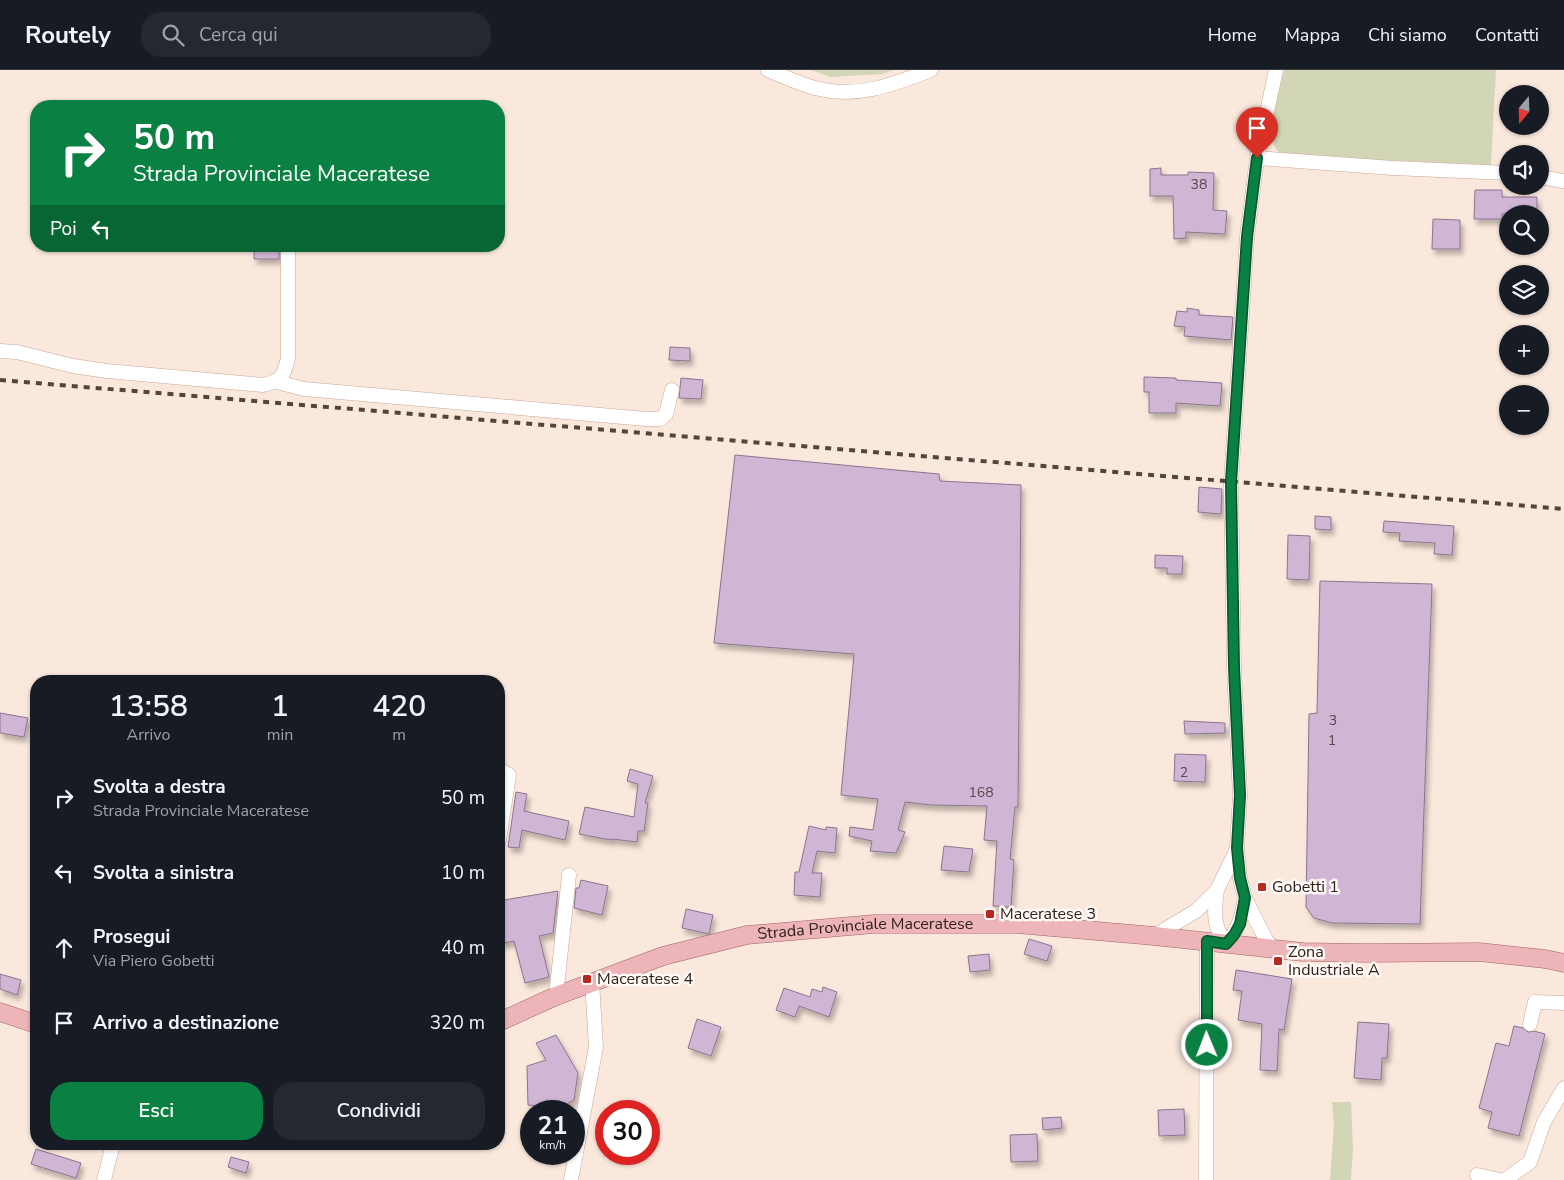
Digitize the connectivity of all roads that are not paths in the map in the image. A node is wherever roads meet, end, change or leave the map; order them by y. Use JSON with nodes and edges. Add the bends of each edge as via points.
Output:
{"nodes":[{"id":1,"x":768,"y":70,"type":"edge"},
{"id":2,"x":932,"y":70,"type":"edge"},
{"id":3,"x":1276,"y":70,"type":"edge"},
{"id":4,"x":1257,"y":158,"type":"junction"},
{"id":5,"x":1499,"y":173,"type":"edge"},
{"id":6,"x":1549,"y":178,"type":"edge"},
{"id":7,"x":1564,"y":181,"type":"edge"},
{"id":8,"x":288,"y":252,"type":"edge"},
{"id":9,"x":0,"y":351,"type":"edge"},
{"id":10,"x":276,"y":382,"type":"junction"},
{"id":11,"x":672,"y":390,"type":"dead end"},
{"id":12,"x":505,"y":773,"type":"edge"},
{"id":13,"x":505,"y":801,"type":"edge"},
{"id":14,"x":1237,"y":848,"type":"junction"},
{"id":15,"x":569,"y":875,"type":"dead end"},
{"id":16,"x":1218,"y":890,"type":"junction"},
{"id":17,"x":1245,"y":898,"type":"junction"},
{"id":18,"x":1154,"y":936,"type":"junction"},
{"id":19,"x":1207,"y":941,"type":"junction"},
{"id":20,"x":1226,"y":944,"type":"junction"},
{"id":21,"x":1273,"y":949,"type":"junction"},
{"id":22,"x":1564,"y":963,"type":"edge"},
{"id":23,"x":592,"y":981,"type":"junction"},
{"id":24,"x":556,"y":996,"type":"junction"},
{"id":25,"x":1564,"y":1003,"type":"edge"},
{"id":26,"x":0,"y":1012,"type":"edge"},
{"id":27,"x":505,"y":1019,"type":"edge"},
{"id":28,"x":30,"y":1022,"type":"edge"},
{"id":29,"x":1530,"y":1024,"type":"dead end"},
{"id":30,"x":1564,"y":1088,"type":"edge"},
{"id":31,"x":112,"y":1150,"type":"edge"},
{"id":32,"x":1478,"y":1175,"type":"dead end"},
{"id":33,"x":104,"y":1180,"type":"edge"},
{"id":34,"x":571,"y":1180,"type":"edge"},
{"id":35,"x":1206,"y":1180,"type":"edge"},
{"id":36,"x":1500,"y":1180,"type":"edge"},
{"id":37,"x":1504,"y":1180,"type":"edge"}],
"edges":[{"from":1,"to":2,"type":"street","via":[[813,88],[852,93],[883,87]]},
{"from":3,"to":4,"type":"street"},
{"from":4,"to":5,"type":"street"},
{"from":4,"to":14,"type":"street","via":[[1247,237],[1232,475],[1234,667],[1240,795]]},
{"from":6,"to":7,"type":"street"},
{"from":8,"to":10,"type":"street","via":[[288,358],[284,374]]},
{"from":9,"to":10,"type":"street","via":[[107,371],[264,385]]},
{"from":10,"to":11,"type":"street","via":[[304,389],[646,419],[660,419],[666,414]]},
{"from":12,"to":13,"type":"street","via":[[509,775]]},
{"from":14,"to":16,"type":"street"},
{"from":14,"to":17,"type":"street"},
{"from":15,"to":24,"type":"street"},
{"from":16,"to":18,"type":"street","via":[[1196,911]]},
{"from":16,"to":20,"type":"street","via":[[1214,910]]},
{"from":17,"to":20,"type":"street","via":[[1240,924]]},
{"from":17,"to":21,"type":"street"},
{"from":18,"to":19,"type":"main road","name":"Strada Provinciale Maceratese"},
{"from":18,"to":23,"type":"main road","name":"Strada Provinciale Maceratese","via":[[1017,924],[874,924],[747,935],[663,956]]},
{"from":19,"to":20,"type":"main road","name":"Strada Provinciale Maceratese"},
{"from":19,"to":35,"type":"street"},
{"from":20,"to":21,"type":"main road","name":"Strada Provinciale Maceratese"},
{"from":21,"to":22,"type":"main road","name":"Strada Provinciale Maceratese","via":[[1367,953],[1478,952]]},
{"from":23,"to":24,"type":"main road","name":"Strada Provinciale Maceratese"},
{"from":23,"to":34,"type":"street","via":[[596,1047]]},
{"from":24,"to":27,"type":"main road","name":"Strada Provinciale Maceratese"},
{"from":25,"to":29,"type":"street","via":[[1535,1002]]},
{"from":26,"to":28,"type":"main road"},
{"from":30,"to":37,"type":"street","via":[[1544,1122],[1530,1162]]},
{"from":31,"to":33,"type":"street"},
{"from":32,"to":36,"type":"street"}]}
